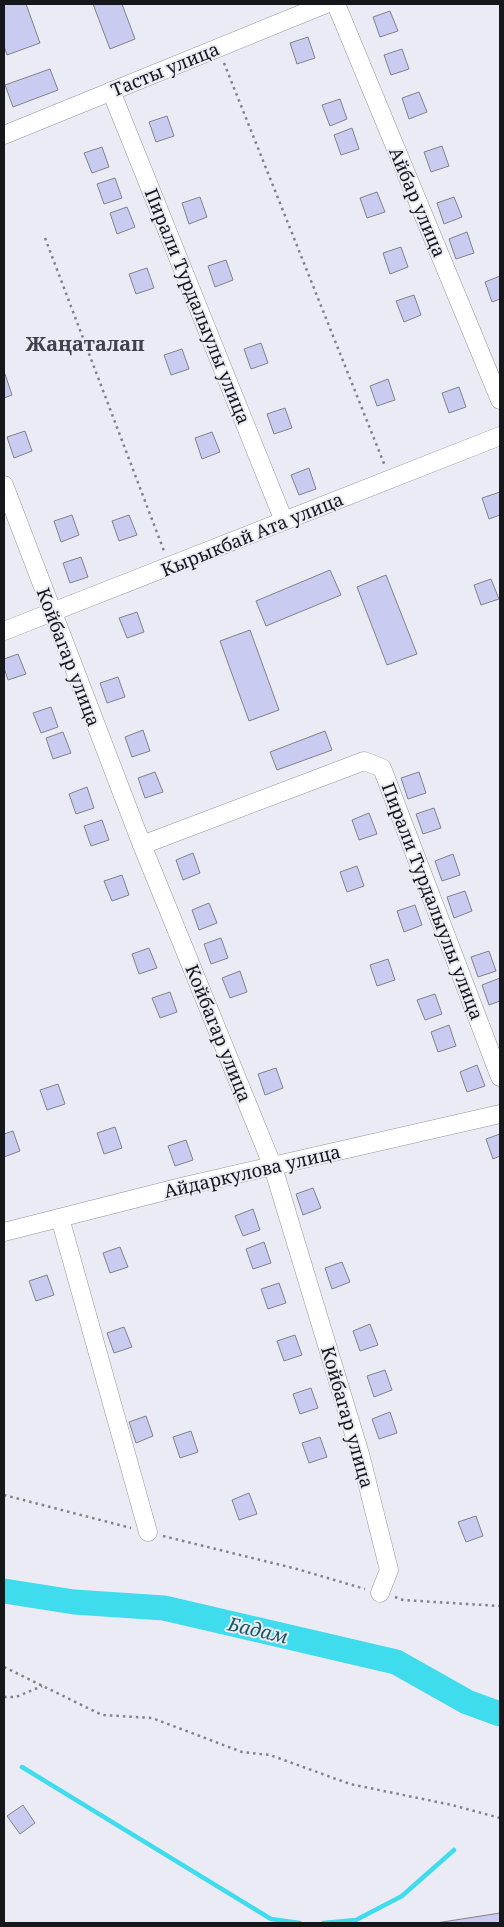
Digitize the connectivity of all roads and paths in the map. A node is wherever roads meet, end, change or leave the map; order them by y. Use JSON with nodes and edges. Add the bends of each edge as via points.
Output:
{"nodes":[{"id":1,"x":326,"y":4,"type":"edge"},
{"id":2,"x":336,"y":4,"type":"edge"},
{"id":3,"x":218,"y":48,"type":"junction"},
{"id":4,"x":111,"y":91,"type":"junction"},
{"id":5,"x":4,"y":136,"type":"edge"},
{"id":6,"x":45,"y":238,"type":"dead end"},
{"id":7,"x":500,"y":400,"type":"edge"},
{"id":8,"x":500,"y":436,"type":"edge"},
{"id":9,"x":391,"y":479,"type":"junction"},
{"id":10,"x":4,"y":485,"type":"edge"},
{"id":11,"x":284,"y":522,"type":"junction"},
{"id":12,"x":170,"y":566,"type":"junction"},
{"id":13,"x":52,"y":613,"type":"junction"},
{"id":14,"x":4,"y":631,"type":"edge"},
{"id":15,"x":142,"y":845,"type":"junction"},
{"id":16,"x":500,"y":1077,"type":"edge"},
{"id":17,"x":500,"y":1114,"type":"edge"},
{"id":18,"x":273,"y":1167,"type":"junction"},
{"id":19,"x":60,"y":1218,"type":"junction"},
{"id":20,"x":4,"y":1232,"type":"edge"},
{"id":21,"x":4,"y":1495,"type":"edge"},
{"id":22,"x":148,"y":1532,"type":"junction"},
{"id":23,"x":380,"y":1593,"type":"junction"},
{"id":24,"x":500,"y":1606,"type":"edge"},
{"id":25,"x":4,"y":1667,"type":"edge"},
{"id":26,"x":42,"y":1686,"type":"junction"},
{"id":27,"x":4,"y":1697,"type":"edge"},
{"id":28,"x":500,"y":1818,"type":"edge"}],
"edges":[{"from":1,"to":3,"type":"street","name":"Тасты улица"},
{"from":2,"to":7,"type":"street","name":"Айбар улица"},
{"from":3,"to":4,"type":"street","name":"Тасты улица"},
{"from":3,"to":9,"type":"path"},
{"from":4,"to":5,"type":"street","name":"Тасты улица"},
{"from":4,"to":11,"type":"street","name":"Пирали Турдалыулы улица"},
{"from":6,"to":12,"type":"path"},
{"from":8,"to":9,"type":"street","name":"Кырыкбай Ата улица"},
{"from":9,"to":11,"type":"street","name":"Кырыкбай Ата улица"},
{"from":10,"to":13,"type":"street","name":"Койбагар улица"},
{"from":11,"to":12,"type":"street","name":"Кырыкбай Ата улица"},
{"from":12,"to":13,"type":"street","name":"Кырыкбай Ата улица"},
{"from":13,"to":14,"type":"street","name":"Кырыкбай Ата улица"},
{"from":13,"to":15,"type":"street","name":"Койбагар улица"},
{"from":15,"to":16,"type":"street","name":"Пирали Турдалыулы улица","via":[[364,761],[382,768]]},
{"from":15,"to":18,"type":"street","name":"Койбагар улица"},
{"from":17,"to":18,"type":"street","name":"Айдаркулова улица"},
{"from":18,"to":19,"type":"street","name":"Айдаркулова улица"},
{"from":18,"to":23,"type":"street","name":"Койбагар улица","via":[[360,1454],[389,1570]]},
{"from":19,"to":20,"type":"street","name":"Айдаркулова улица"},
{"from":19,"to":22,"type":"street"},
{"from":21,"to":22,"type":"path"},
{"from":22,"to":23,"type":"path"},
{"from":23,"to":24,"type":"path","via":[[403,1600]]},
{"from":25,"to":26,"type":"path"},
{"from":26,"to":27,"type":"path"},
{"from":26,"to":28,"type":"path","via":[[102,1714],[152,1718],[242,1752],[270,1755],[350,1784]]}]}
